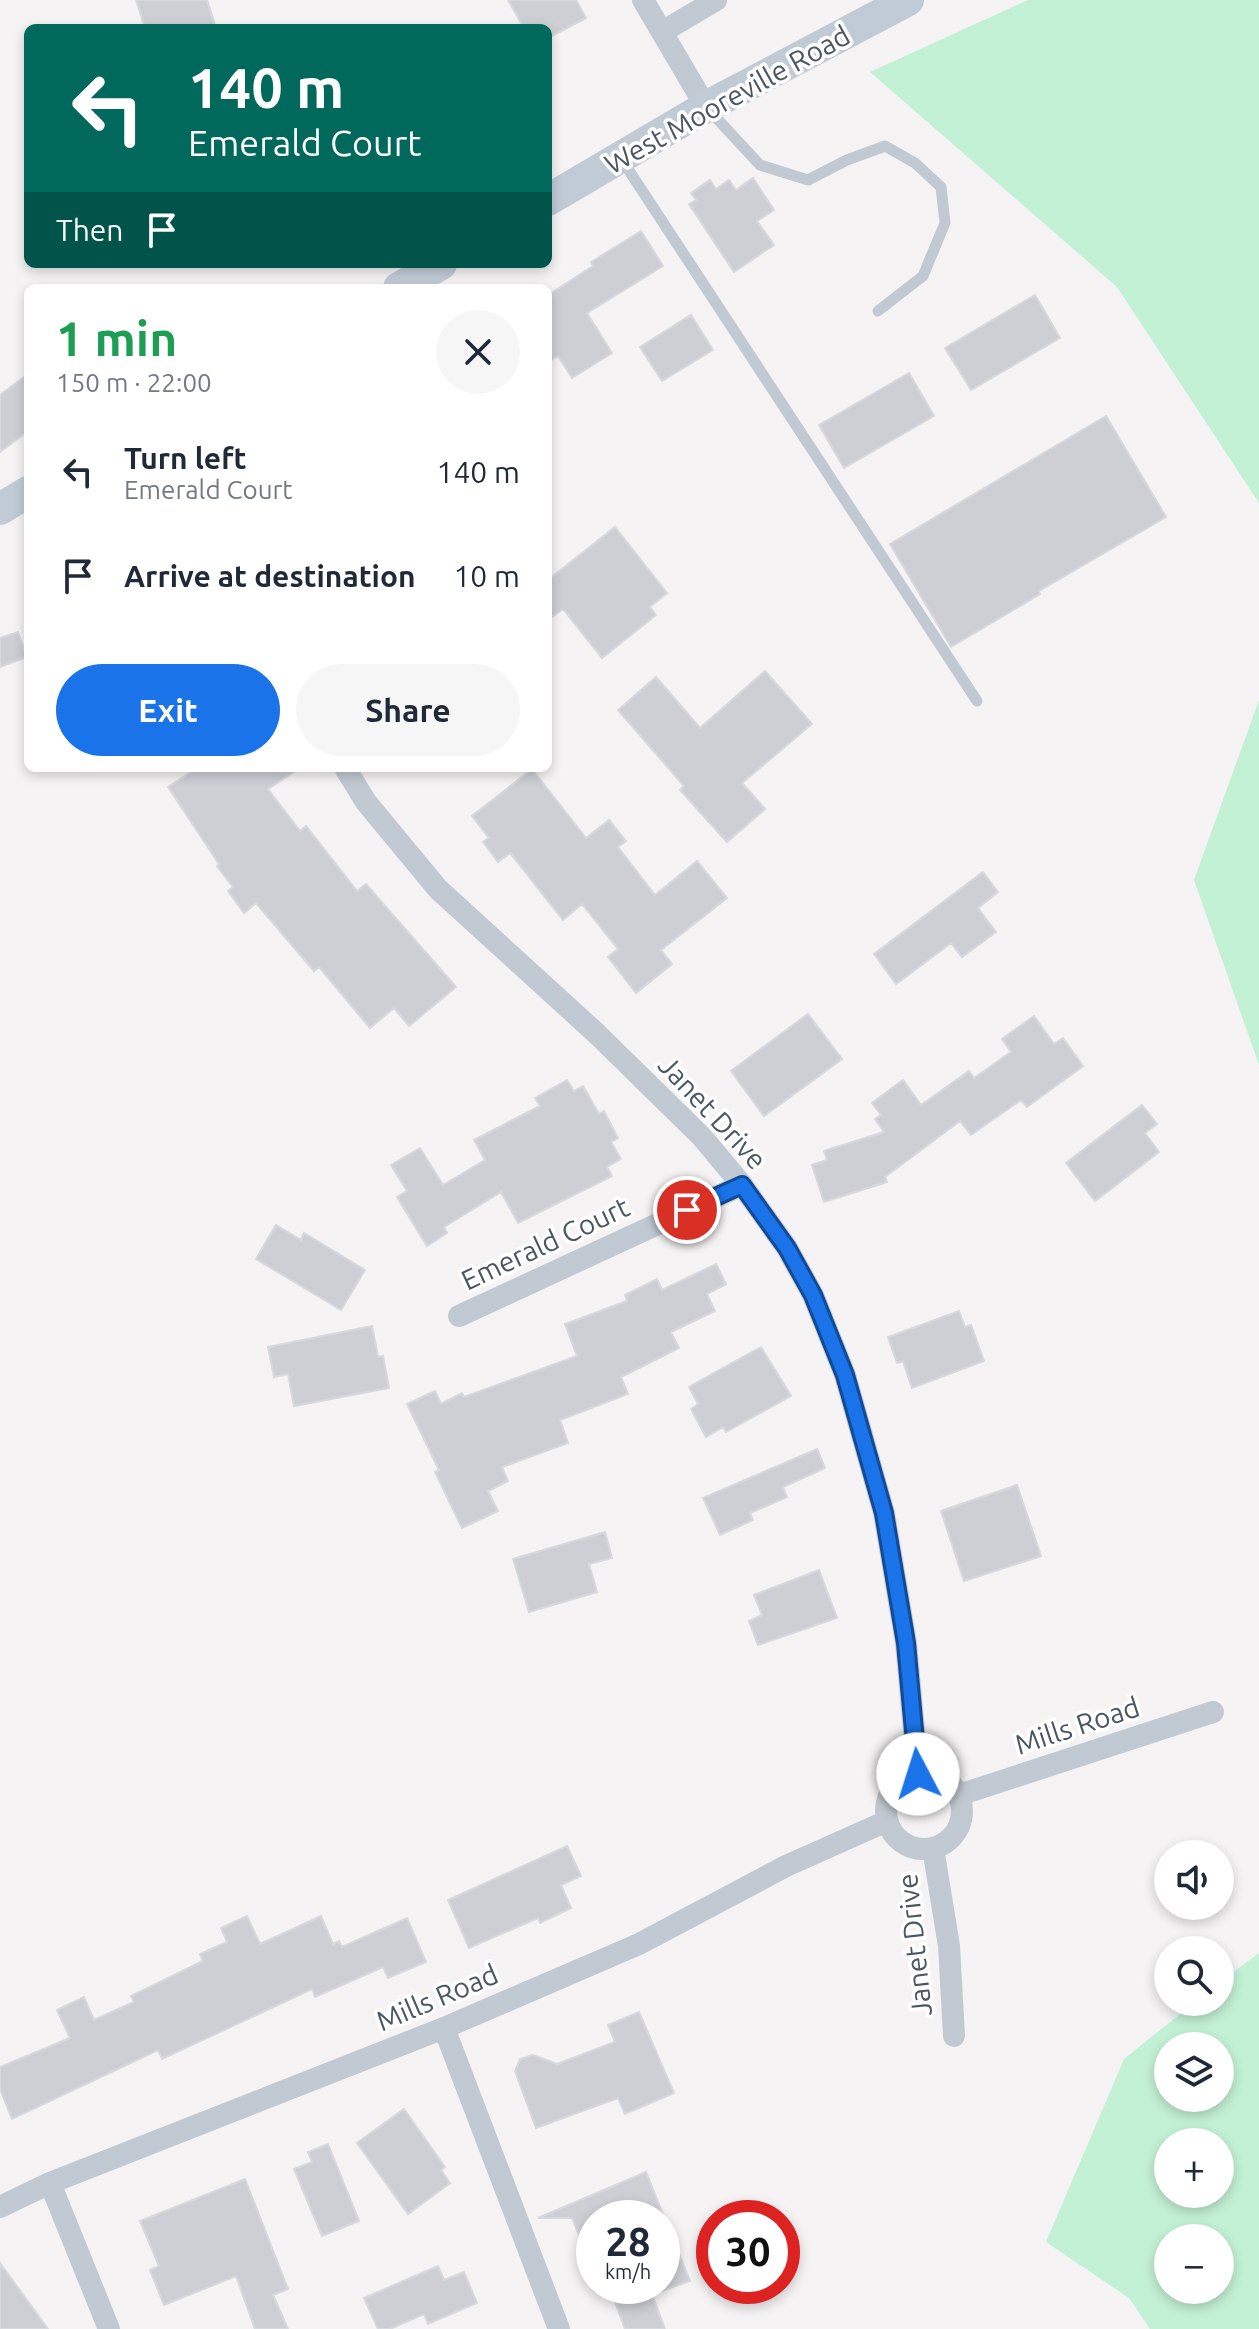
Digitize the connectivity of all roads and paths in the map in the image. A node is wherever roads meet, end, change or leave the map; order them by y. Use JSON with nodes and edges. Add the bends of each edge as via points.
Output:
{"nodes":[{"id":1,"x":643,"y":0,"type":"edge"},
{"id":2,"x":716,"y":0,"type":"edge"},
{"id":3,"x":908,"y":0,"type":"edge"},
{"id":4,"x":662,"y":32,"type":"junction"},
{"id":5,"x":706,"y":107,"type":"junction"},
{"id":6,"x":620,"y":157,"type":"junction"},
{"id":7,"x":552,"y":198,"type":"edge"},
{"id":8,"x":434,"y":268,"type":"edge"},
{"id":9,"x":406,"y":284,"type":"edge"},
{"id":10,"x":878,"y":311,"type":"dead end"},
{"id":11,"x":24,"y":494,"type":"edge"},
{"id":12,"x":0,"y":509,"type":"edge"},
{"id":13,"x":977,"y":701,"type":"dead end"},
{"id":14,"x":347,"y":772,"type":"edge"},
{"id":15,"x":742,"y":1185,"type":"junction"},
{"id":16,"x":459,"y":1316,"type":"dead end"},
{"id":17,"x":1213,"y":1712,"type":"dead end"},
{"id":18,"x":918,"y":1774,"type":"junction"},
{"id":19,"x":959,"y":1795,"type":"junction"},
{"id":20,"x":887,"y":1821,"type":"junction"},
{"id":21,"x":933,"y":1848,"type":"junction"},
{"id":22,"x":444,"y":2028,"type":"junction"},
{"id":23,"x":954,"y":2036,"type":"dead end"},
{"id":24,"x":50,"y":2183,"type":"junction"},
{"id":25,"x":0,"y":2207,"type":"edge"},
{"id":26,"x":109,"y":2329,"type":"edge"},
{"id":27,"x":559,"y":2329,"type":"edge"}],
"edges":[{"from":1,"to":4,"type":"street"},
{"from":2,"to":4,"type":"street"},
{"from":3,"to":5,"type":"main road","name":"West Mooreville Road"},
{"from":4,"to":5,"type":"street"},
{"from":5,"to":6,"type":"main road","name":"West Mooreville Road"},
{"from":5,"to":10,"type":"lane","via":[[760,165],[808,180],[885,146],[915,163],[941,187],[945,223],[923,276]]},
{"from":6,"to":7,"type":"main road","name":"West Mooreville Road"},
{"from":6,"to":13,"type":"lane"},
{"from":8,"to":9,"type":"main road"},
{"from":11,"to":12,"type":"main road"},
{"from":14,"to":15,"type":"street","name":"Janet Drive","via":[[438,889],[596,1033],[702,1137]]},
{"from":15,"to":16,"type":"street","name":"Emerald Court"},
{"from":15,"to":18,"type":"street","name":"Janet Drive","via":[[813,1295],[845,1375],[884,1513],[906,1643]]},
{"from":17,"to":19,"type":"street","name":"Mills Road"},
{"from":18,"to":19,"type":"street","via":[[942,1777]]},
{"from":18,"to":20,"type":"street","via":[[896,1786]]},
{"from":19,"to":21,"type":"street","via":[[958,1828]]},
{"from":20,"to":21,"type":"street","via":[[910,1847]]},
{"from":20,"to":22,"type":"street","name":"Mills Road","via":[[786,1866],[639,1944]]},
{"from":21,"to":23,"type":"street","name":"Janet Drive","via":[[949,1946]]},
{"from":22,"to":24,"type":"street","name":"Mills Road"},
{"from":22,"to":27,"type":"street"},
{"from":24,"to":25,"type":"street","name":"Mills Road"},
{"from":24,"to":26,"type":"street"}]}
